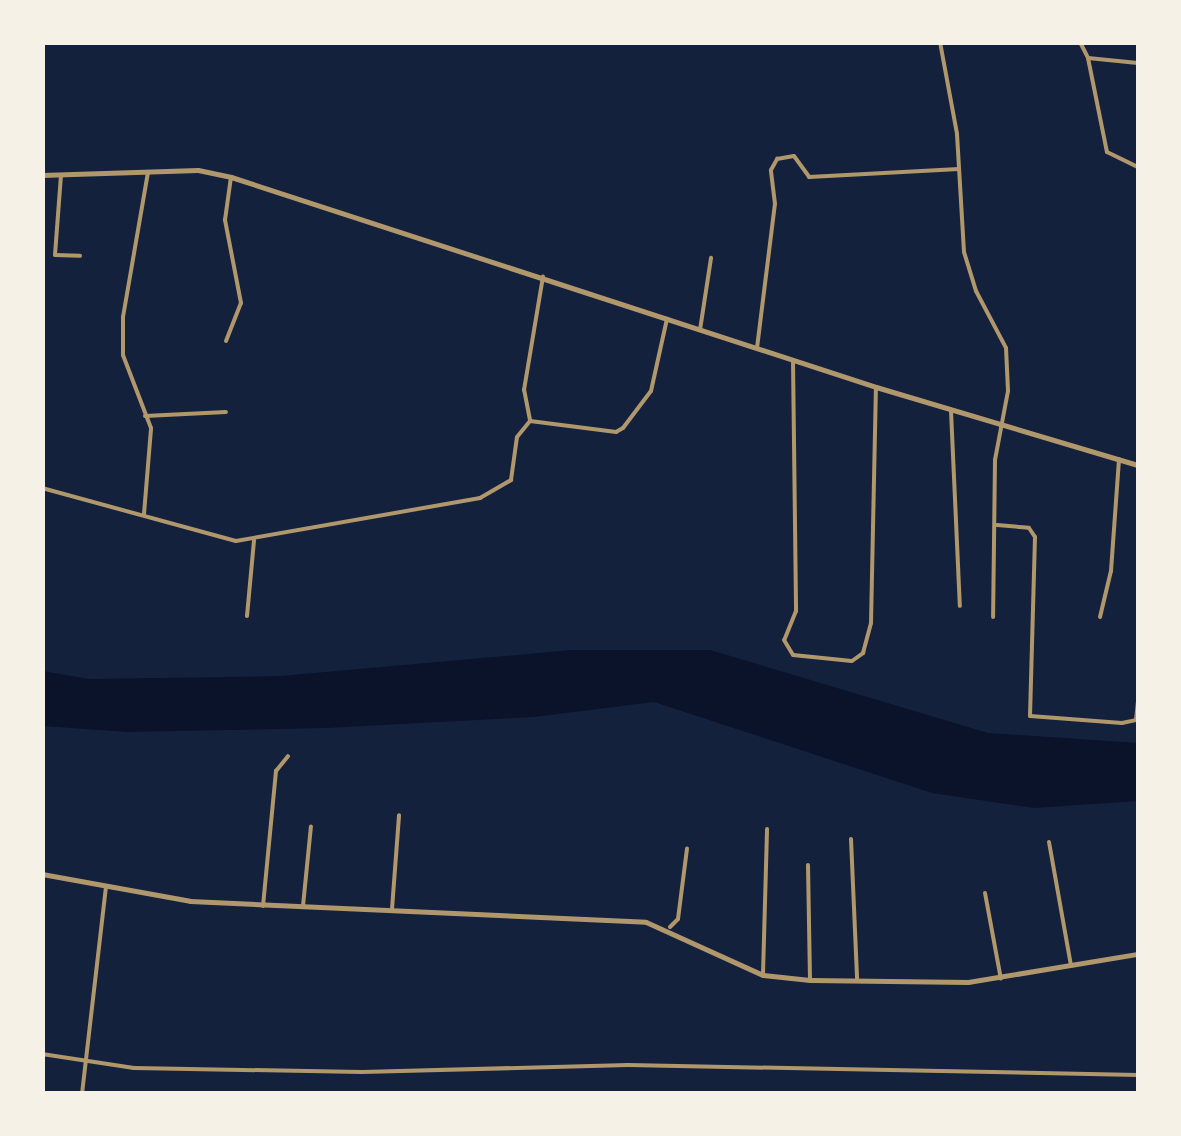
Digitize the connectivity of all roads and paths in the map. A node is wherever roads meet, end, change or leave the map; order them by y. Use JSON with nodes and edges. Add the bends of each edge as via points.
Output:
{"nodes":[{"id":1,"x":940,"y":42,"type":"edge"},
{"id":2,"x":1080,"y":42,"type":"edge"},
{"id":3,"x":1088,"y":58,"type":"junction"},
{"id":4,"x":1138,"y":63,"type":"edge"},
{"id":5,"x":1138,"y":166,"type":"edge"},
{"id":6,"x":959,"y":169,"type":"junction"},
{"id":7,"x":148,"y":172,"type":"junction"},
{"id":8,"x":61,"y":174,"type":"junction"},
{"id":9,"x":42,"y":175,"type":"edge"},
{"id":10,"x":231,"y":177,"type":"junction"},
{"id":11,"x":80,"y":256,"type":"dead end"},
{"id":12,"x":711,"y":258,"type":"dead end"},
{"id":13,"x":543,"y":277,"type":"junction"},
{"id":14,"x":667,"y":319,"type":"junction"},
{"id":15,"x":700,"y":330,"type":"junction"},
{"id":16,"x":226,"y":341,"type":"dead end"},
{"id":17,"x":757,"y":348,"type":"junction"},
{"id":18,"x":793,"y":360,"type":"junction"},
{"id":19,"x":876,"y":387,"type":"junction"},
{"id":20,"x":950,"y":410,"type":"junction"},
{"id":21,"x":226,"y":412,"type":"dead end"},
{"id":22,"x":145,"y":416,"type":"junction"},
{"id":23,"x":530,"y":421,"type":"junction"},
{"id":24,"x":1003,"y":425,"type":"junction"},
{"id":25,"x":1120,"y":459,"type":"junction"},
{"id":26,"x":1138,"y":464,"type":"edge"},
{"id":27,"x":42,"y":488,"type":"edge"},
{"id":28,"x":144,"y":514,"type":"junction"},
{"id":29,"x":997,"y":525,"type":"junction"},
{"id":30,"x":254,"y":540,"type":"junction"},
{"id":31,"x":960,"y":606,"type":"dead end"},
{"id":32,"x":248,"y":616,"type":"dead end"},
{"id":33,"x":1100,"y":617,"type":"dead end"},
{"id":34,"x":993,"y":618,"type":"dead end"},
{"id":35,"x":1138,"y":701,"type":"edge"},
{"id":36,"x":288,"y":756,"type":"dead end"},
{"id":37,"x":399,"y":815,"type":"dead end"},
{"id":38,"x":311,"y":826,"type":"dead end"},
{"id":39,"x":767,"y":829,"type":"dead end"},
{"id":40,"x":851,"y":839,"type":"dead end"},
{"id":41,"x":1049,"y":842,"type":"dead end"},
{"id":42,"x":687,"y":849,"type":"dead end"},
{"id":43,"x":808,"y":865,"type":"dead end"},
{"id":44,"x":42,"y":874,"type":"edge"},
{"id":45,"x":106,"y":886,"type":"junction"},
{"id":46,"x":985,"y":893,"type":"dead end"},
{"id":47,"x":263,"y":906,"type":"junction"},
{"id":48,"x":303,"y":907,"type":"junction"},
{"id":49,"x":392,"y":909,"type":"junction"},
{"id":50,"x":670,"y":927,"type":"junction"},
{"id":51,"x":1138,"y":954,"type":"edge"},
{"id":52,"x":1071,"y":966,"type":"junction"},
{"id":53,"x":763,"y":975,"type":"junction"},
{"id":54,"x":1002,"y":979,"type":"junction"},
{"id":55,"x":810,"y":980,"type":"junction"},
{"id":56,"x":857,"y":980,"type":"junction"},
{"id":57,"x":42,"y":1054,"type":"edge"},
{"id":58,"x":85,"y":1062,"type":"junction"},
{"id":59,"x":1138,"y":1075,"type":"edge"},
{"id":60,"x":82,"y":1094,"type":"edge"}],
"edges":[{"from":1,"to":6,"type":"street"},
{"from":2,"to":3,"type":"street"},
{"from":3,"to":4,"type":"street"},
{"from":3,"to":5,"type":"street","via":[[1107,152]]},
{"from":6,"to":17,"type":"street","via":[[809,177],[794,156],[778,159],[771,170],[775,204]]},
{"from":6,"to":24,"type":"street","via":[[964,252],[1006,348]]},
{"from":7,"to":8,"type":"street"},
{"from":7,"to":10,"type":"street"},
{"from":7,"to":22,"type":"street","via":[[123,317],[124,356]]},
{"from":8,"to":9,"type":"street"},
{"from":8,"to":11,"type":"street","via":[[55,255]]},
{"from":10,"to":13,"type":"street"},
{"from":10,"to":16,"type":"street","via":[[224,220],[241,303]]},
{"from":12,"to":15,"type":"street"},
{"from":13,"to":14,"type":"street"},
{"from":13,"to":23,"type":"street","via":[[524,390]]},
{"from":14,"to":15,"type":"street"},
{"from":14,"to":23,"type":"street","via":[[650,391],[623,428]]},
{"from":15,"to":17,"type":"street"},
{"from":17,"to":18,"type":"street"},
{"from":18,"to":19,"type":"street"},
{"from":18,"to":19,"type":"street","via":[[796,611],[784,640],[793,655],[852,660],[863,653],[871,623]]},
{"from":19,"to":20,"type":"street"},
{"from":20,"to":24,"type":"street"},
{"from":20,"to":31,"type":"street"},
{"from":21,"to":22,"type":"street"},
{"from":22,"to":28,"type":"street","via":[[152,428]]},
{"from":23,"to":30,"type":"street","via":[[517,437],[511,480],[480,498]]},
{"from":24,"to":25,"type":"street"},
{"from":24,"to":29,"type":"street","via":[[995,460]]},
{"from":25,"to":26,"type":"street"},
{"from":25,"to":33,"type":"street","via":[[1111,571]]},
{"from":27,"to":28,"type":"street"},
{"from":28,"to":30,"type":"street","via":[[208,537]]},
{"from":29,"to":34,"type":"street"},
{"from":29,"to":35,"type":"street","via":[[1029,528],[1034,538],[1030,716],[1122,722],[1136,720]]},
{"from":30,"to":32,"type":"street"},
{"from":36,"to":47,"type":"street","via":[[276,772]]},
{"from":37,"to":49,"type":"street"},
{"from":38,"to":48,"type":"street"},
{"from":39,"to":53,"type":"street"},
{"from":40,"to":56,"type":"street"},
{"from":41,"to":52,"type":"street"},
{"from":42,"to":50,"type":"street","via":[[678,918]]},
{"from":43,"to":55,"type":"street"},
{"from":44,"to":45,"type":"street"},
{"from":45,"to":47,"type":"street"},
{"from":45,"to":58,"type":"street"},
{"from":46,"to":54,"type":"street"},
{"from":47,"to":48,"type":"street"},
{"from":48,"to":49,"type":"street"},
{"from":49,"to":50,"type":"street"},
{"from":50,"to":53,"type":"street"},
{"from":51,"to":52,"type":"street"},
{"from":52,"to":54,"type":"street"},
{"from":53,"to":55,"type":"street"},
{"from":54,"to":56,"type":"street"},
{"from":55,"to":56,"type":"street"},
{"from":57,"to":58,"type":"street"},
{"from":58,"to":59,"type":"street","via":[[362,1072],[628,1065]]},
{"from":58,"to":60,"type":"street"}]}
